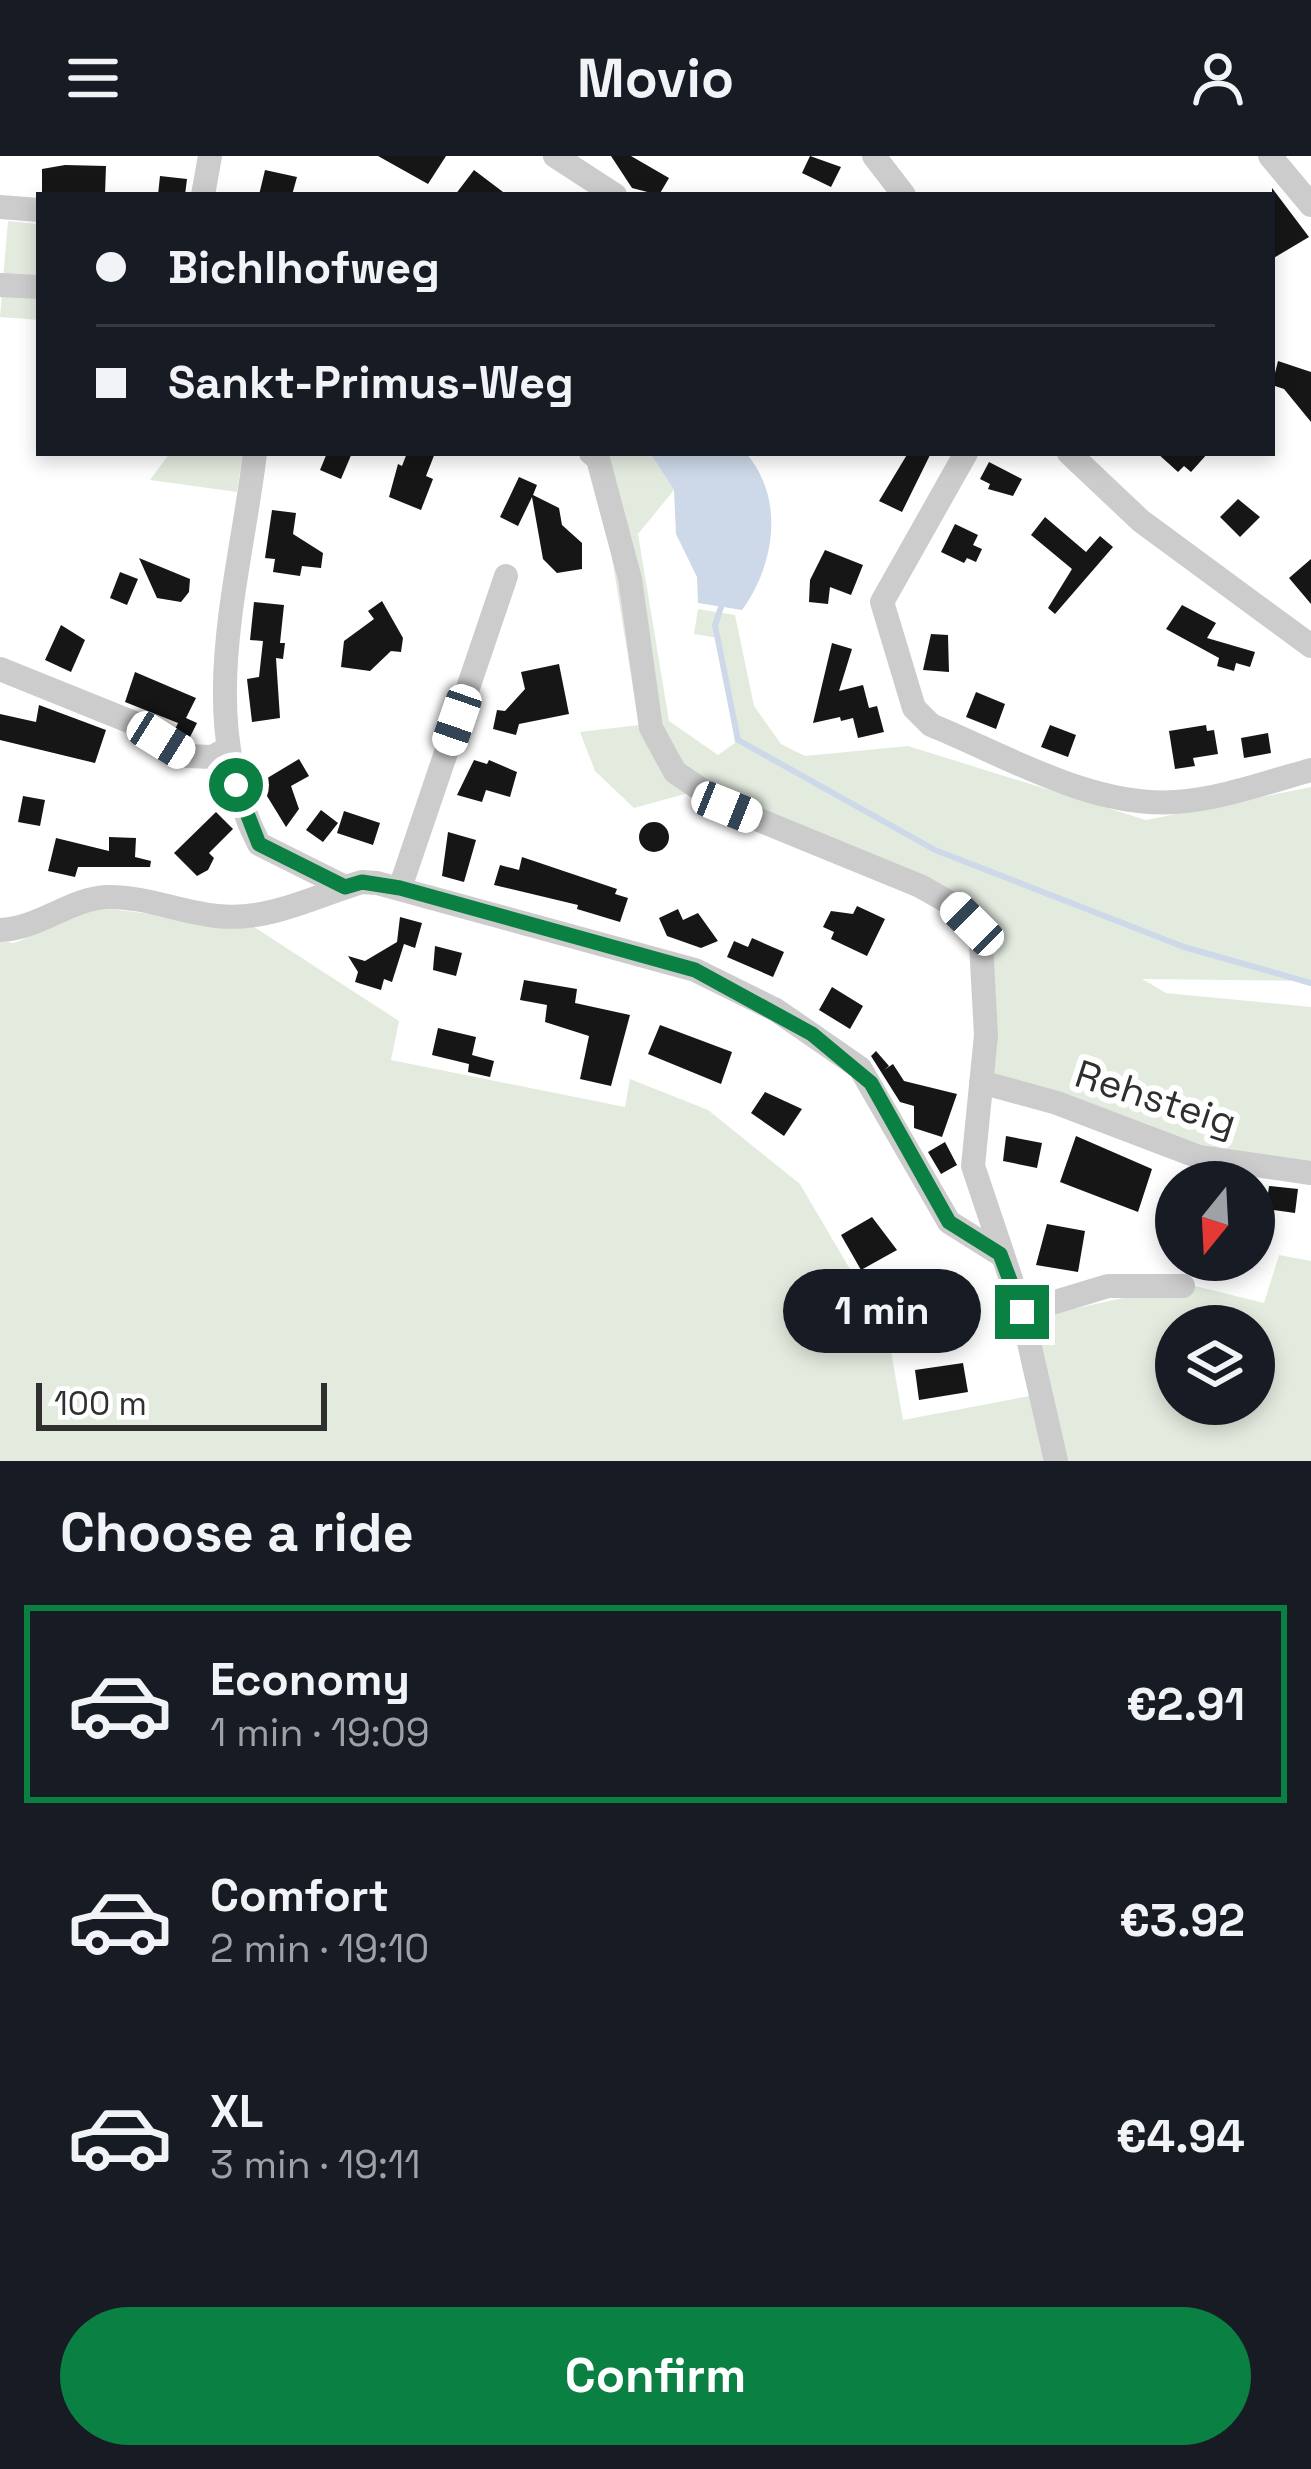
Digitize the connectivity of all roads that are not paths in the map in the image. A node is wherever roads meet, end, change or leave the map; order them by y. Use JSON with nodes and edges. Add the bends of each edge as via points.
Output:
{"nodes":[{"id":1,"x":210,"y":156,"type":"edge"},
{"id":2,"x":555,"y":156,"type":"edge"},
{"id":3,"x":874,"y":156,"type":"edge"},
{"id":4,"x":1270,"y":156,"type":"edge"},
{"id":5,"x":204,"y":192,"type":"edge"},
{"id":6,"x":610,"y":192,"type":"edge"},
{"id":7,"x":902,"y":192,"type":"edge"},
{"id":8,"x":1311,"y":206,"type":"edge"},
{"id":9,"x":0,"y":207,"type":"edge"},
{"id":10,"x":36,"y":210,"type":"edge"},
{"id":11,"x":0,"y":285,"type":"edge"},
{"id":12,"x":36,"y":287,"type":"edge"},
{"id":13,"x":255,"y":456,"type":"edge"},
{"id":14,"x":594,"y":456,"type":"edge"},
{"id":15,"x":964,"y":456,"type":"edge"},
{"id":16,"x":1072,"y":456,"type":"edge"},
{"id":17,"x":506,"y":575,"type":"dead end"},
{"id":18,"x":1311,"y":646,"type":"edge"},
{"id":19,"x":0,"y":668,"type":"edge"},
{"id":20,"x":225,"y":750,"type":"junction"},
{"id":21,"x":1311,"y":770,"type":"edge"},
{"id":22,"x":345,"y":887,"type":"junction"},
{"id":23,"x":400,"y":888,"type":"junction"},
{"id":24,"x":0,"y":930,"type":"edge"},
{"id":25,"x":981,"y":1082,"type":"junction"},
{"id":26,"x":1311,"y":1173,"type":"edge"},
{"id":27,"x":1000,"y":1254,"type":"junction"},
{"id":28,"x":1183,"y":1286,"type":"dead end"},
{"id":29,"x":1022,"y":1312,"type":"junction"},
{"id":30,"x":1056,"y":1461,"type":"edge"}],
"edges":[{"from":1,"to":5,"type":"street"},
{"from":2,"to":6,"type":"street"},
{"from":3,"to":7,"type":"street"},
{"from":4,"to":8,"type":"street"},
{"from":9,"to":10,"type":"street"},
{"from":11,"to":12,"type":"street"},
{"from":13,"to":20,"type":"street","via":[[225,657]]},
{"from":14,"to":25,"type":"street","via":[[630,579],[651,728],[675,772],[727,807],[920,886],[972,924],[986,964]]},
{"from":15,"to":21,"type":"street","via":[[882,602],[914,708],[931,725],[1132,801],[1213,796]]},
{"from":16,"to":18,"type":"street","via":[[1142,520]]},
{"from":17,"to":23,"type":"street"},
{"from":19,"to":20,"type":"street","via":[[134,723],[187,756]]},
{"from":20,"to":22,"type":"street","via":[[259,844]]},
{"from":22,"to":23,"type":"street"},
{"from":22,"to":24,"type":"street","via":[[239,916],[100,897]]},
{"from":23,"to":27,"type":"street","via":[[695,970],[776,1010],[860,1068],[949,1222]]},
{"from":25,"to":26,"type":"street","name":"Rehsteig","via":[[1199,1157]]},
{"from":25,"to":27,"type":"street","via":[[973,1166]]},
{"from":27,"to":29,"type":"street"},
{"from":28,"to":29,"type":"street","via":[[1108,1286]]},
{"from":29,"to":30,"type":"street"}]}
